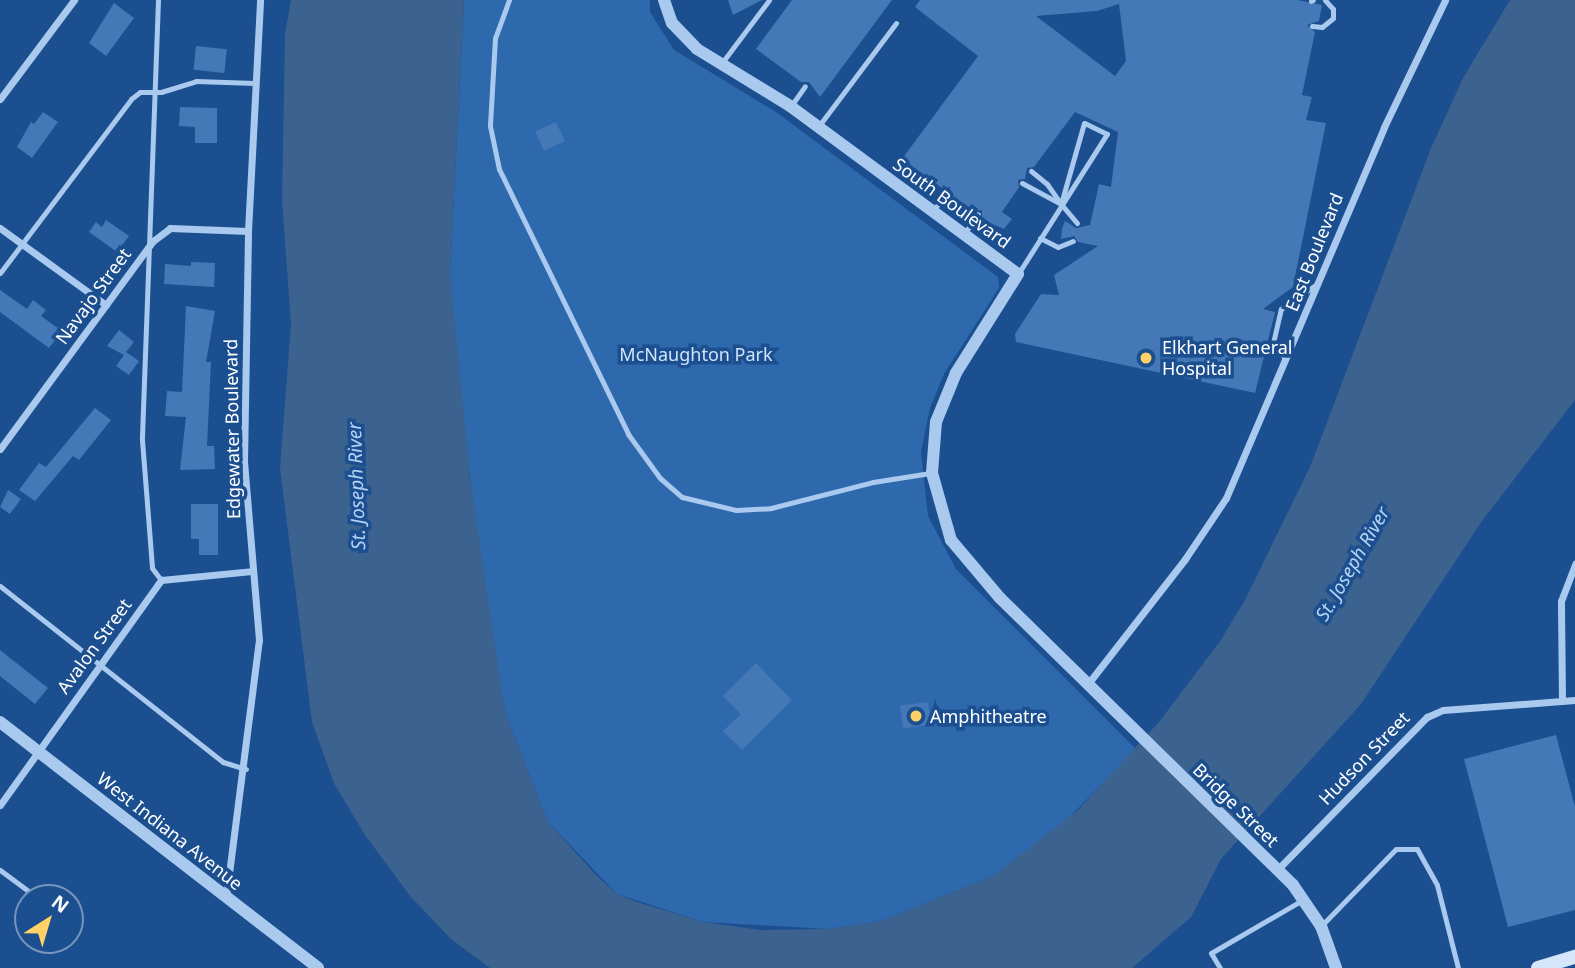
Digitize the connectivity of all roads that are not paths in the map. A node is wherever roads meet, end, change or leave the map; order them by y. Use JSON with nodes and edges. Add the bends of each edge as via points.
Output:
{"nodes":[{"id":1,"x":74,"y":0,"type":"edge"},
{"id":2,"x":158,"y":0,"type":"edge"},
{"id":3,"x":260,"y":0,"type":"edge"},
{"id":4,"x":509,"y":0,"type":"edge"},
{"id":5,"x":664,"y":0,"type":"edge"},
{"id":6,"x":769,"y":0,"type":"edge"},
{"id":7,"x":1325,"y":0,"type":"edge"},
{"id":8,"x":1445,"y":0,"type":"edge"},
{"id":9,"x":896,"y":23,"type":"dead end"},
{"id":10,"x":1312,"y":26,"type":"dead end"},
{"id":11,"x":722,"y":64,"type":"junction"},
{"id":12,"x":255,"y":83,"type":"junction"},
{"id":13,"x":806,"y":86,"type":"dead end"},
{"id":14,"x":152,"y":91,"type":"junction"},
{"id":15,"x":0,"y":99,"type":"edge"},
{"id":16,"x":790,"y":106,"type":"junction"},
{"id":17,"x":818,"y":127,"type":"junction"},
{"id":18,"x":1031,"y":172,"type":"dead end"},
{"id":19,"x":1022,"y":183,"type":"dead end"},
{"id":20,"x":947,"y":192,"type":"dead end"},
{"id":21,"x":1061,"y":204,"type":"junction"},
{"id":22,"x":933,"y":211,"type":"junction"},
{"id":23,"x":978,"y":214,"type":"dead end"},
{"id":24,"x":1077,"y":223,"type":"dead end"},
{"id":25,"x":0,"y":228,"type":"edge"},
{"id":26,"x":248,"y":231,"type":"junction"},
{"id":27,"x":964,"y":234,"type":"junction"},
{"id":28,"x":1040,"y":238,"type":"junction"},
{"id":29,"x":153,"y":241,"type":"junction"},
{"id":30,"x":1073,"y":241,"type":"dead end"},
{"id":31,"x":21,"y":244,"type":"junction"},
{"id":32,"x":0,"y":273,"type":"edge"},
{"id":33,"x":1018,"y":274,"type":"junction"},
{"id":34,"x":1319,"y":282,"type":"junction"},
{"id":35,"x":106,"y":306,"type":"junction"},
{"id":36,"x":1286,"y":360,"type":"junction"},
{"id":37,"x":0,"y":449,"type":"edge"},
{"id":38,"x":932,"y":473,"type":"junction"},
{"id":39,"x":1575,"y":564,"type":"edge"},
{"id":40,"x":252,"y":571,"type":"junction"},
{"id":41,"x":161,"y":580,"type":"junction"},
{"id":42,"x":0,"y":586,"type":"edge"},
{"id":43,"x":100,"y":665,"type":"junction"},
{"id":44,"x":1087,"y":685,"type":"junction"},
{"id":45,"x":1562,"y":701,"type":"junction"},
{"id":46,"x":1575,"y":701,"type":"edge"},
{"id":47,"x":0,"y":722,"type":"edge"},
{"id":48,"x":39,"y":752,"type":"junction"},
{"id":49,"x":246,"y":769,"type":"junction"},
{"id":50,"x":0,"y":805,"type":"edge"},
{"id":51,"x":1278,"y":869,"type":"junction"},
{"id":52,"x":0,"y":870,"type":"edge"},
{"id":53,"x":19,"y":884,"type":"edge"},
{"id":54,"x":226,"y":897,"type":"junction"},
{"id":55,"x":1304,"y":899,"type":"junction"},
{"id":56,"x":1321,"y":926,"type":"junction"},
{"id":57,"x":1575,"y":957,"type":"edge"},
{"id":58,"x":318,"y":968,"type":"edge"},
{"id":59,"x":1220,"y":968,"type":"edge"},
{"id":60,"x":1336,"y":968,"type":"edge"},
{"id":61,"x":1458,"y":968,"type":"edge"},
{"id":62,"x":1538,"y":968,"type":"edge"}],
"edges":[{"from":1,"to":15,"type":"street"},
{"from":2,"to":14,"type":"lane"},
{"from":3,"to":12,"type":"street","name":"Edgewater Boulevard"},
{"from":4,"to":38,"type":"lane","via":[[495,38],[490,126],[499,169],[628,435],[660,478],[682,497],[736,510],[771,508],[873,482]]},
{"from":5,"to":11,"type":"street","name":"South Boulevard","via":[[672,23],[697,49]]},
{"from":6,"to":11,"type":"lane"},
{"from":7,"to":10,"type":"lane","via":[[1333,9],[1333,18],[1322,27]]},
{"from":8,"to":34,"type":"street","name":"East Boulevard","via":[[1384,127]]},
{"from":9,"to":17,"type":"lane"},
{"from":11,"to":16,"type":"street","name":"South Boulevard"},
{"from":12,"to":14,"type":"lane","via":[[196,81]]},
{"from":12,"to":26,"type":"street","name":"Edgewater Boulevard"},
{"from":13,"to":16,"type":"lane"},
{"from":14,"to":29,"type":"lane"},
{"from":14,"to":31,"type":"lane","via":[[131,99]]},
{"from":16,"to":17,"type":"street","name":"South Boulevard"},
{"from":17,"to":22,"type":"street","name":"South Boulevard"},
{"from":18,"to":21,"type":"lane","via":[[1048,184]]},
{"from":19,"to":21,"type":"lane"},
{"from":20,"to":22,"type":"lane"},
{"from":21,"to":21,"type":"lane","via":[[1107,134],[1084,123],[1066,178]]},
{"from":21,"to":24,"type":"lane"},
{"from":21,"to":28,"type":"lane"},
{"from":22,"to":27,"type":"street","name":"South Boulevard"},
{"from":23,"to":27,"type":"lane"},
{"from":25,"to":31,"type":"street"},
{"from":26,"to":29,"type":"street","name":"Navajo Street","via":[[170,228]]},
{"from":26,"to":40,"type":"street","name":"Edgewater Boulevard","via":[[244,463]]},
{"from":27,"to":33,"type":"street","name":"South Boulevard"},
{"from":28,"to":30,"type":"lane","via":[[1058,247]]},
{"from":28,"to":33,"type":"lane"},
{"from":29,"to":35,"type":"street","name":"Navajo Street"},
{"from":29,"to":41,"type":"lane","via":[[142,440],[152,568]]},
{"from":31,"to":32,"type":"lane"},
{"from":31,"to":35,"type":"street"},
{"from":33,"to":38,"type":"street","name":"South Boulevard","via":[[944,396],[932,444]]},
{"from":34,"to":36,"type":"street","name":"East Boulevard"},
{"from":34,"to":36,"type":"lane","via":[[1281,309],[1273,343]]},
{"from":35,"to":37,"type":"street","name":"Navajo Street"},
{"from":36,"to":44,"type":"street","name":"East Boulevard","via":[[1210,524]]},
{"from":38,"to":44,"type":"street","name":"South Boulevard","via":[[942,519],[961,555]]},
{"from":39,"to":45,"type":"street","via":[[1561,601]]},
{"from":40,"to":41,"type":"street"},
{"from":40,"to":49,"type":"street","name":"Edgewater Boulevard","via":[[259,640]]},
{"from":41,"to":43,"type":"street","name":"Avalon Street"},
{"from":42,"to":43,"type":"lane"},
{"from":43,"to":48,"type":"street","name":"Avalon Street"},
{"from":43,"to":49,"type":"lane","via":[[223,762]]},
{"from":44,"to":51,"type":"street","name":"Bridge Street"},
{"from":45,"to":46,"type":"street","name":"Hudson Street"},
{"from":45,"to":51,"type":"street","name":"Hudson Street","via":[[1443,710],[1427,717]]},
{"from":47,"to":48,"type":"street","name":"West Indiana Avenue"},
{"from":48,"to":50,"type":"street","name":"Avalon Street"},
{"from":48,"to":54,"type":"street","name":"West Indiana Avenue"},
{"from":49,"to":54,"type":"street","name":"Edgewater Boulevard"},
{"from":51,"to":55,"type":"street","name":"Bridge Street"},
{"from":52,"to":53,"type":"lane"},
{"from":54,"to":58,"type":"street","name":"West Indiana Avenue"},
{"from":55,"to":56,"type":"street","name":"Bridge Street"},
{"from":55,"to":59,"type":"lane","via":[[1211,953]]},
{"from":56,"to":60,"type":"street","name":"Bridge Street"},
{"from":56,"to":61,"type":"lane","via":[[1396,849],[1417,849],[1437,885]]},
{"from":57,"to":62,"type":"main road"}]}
